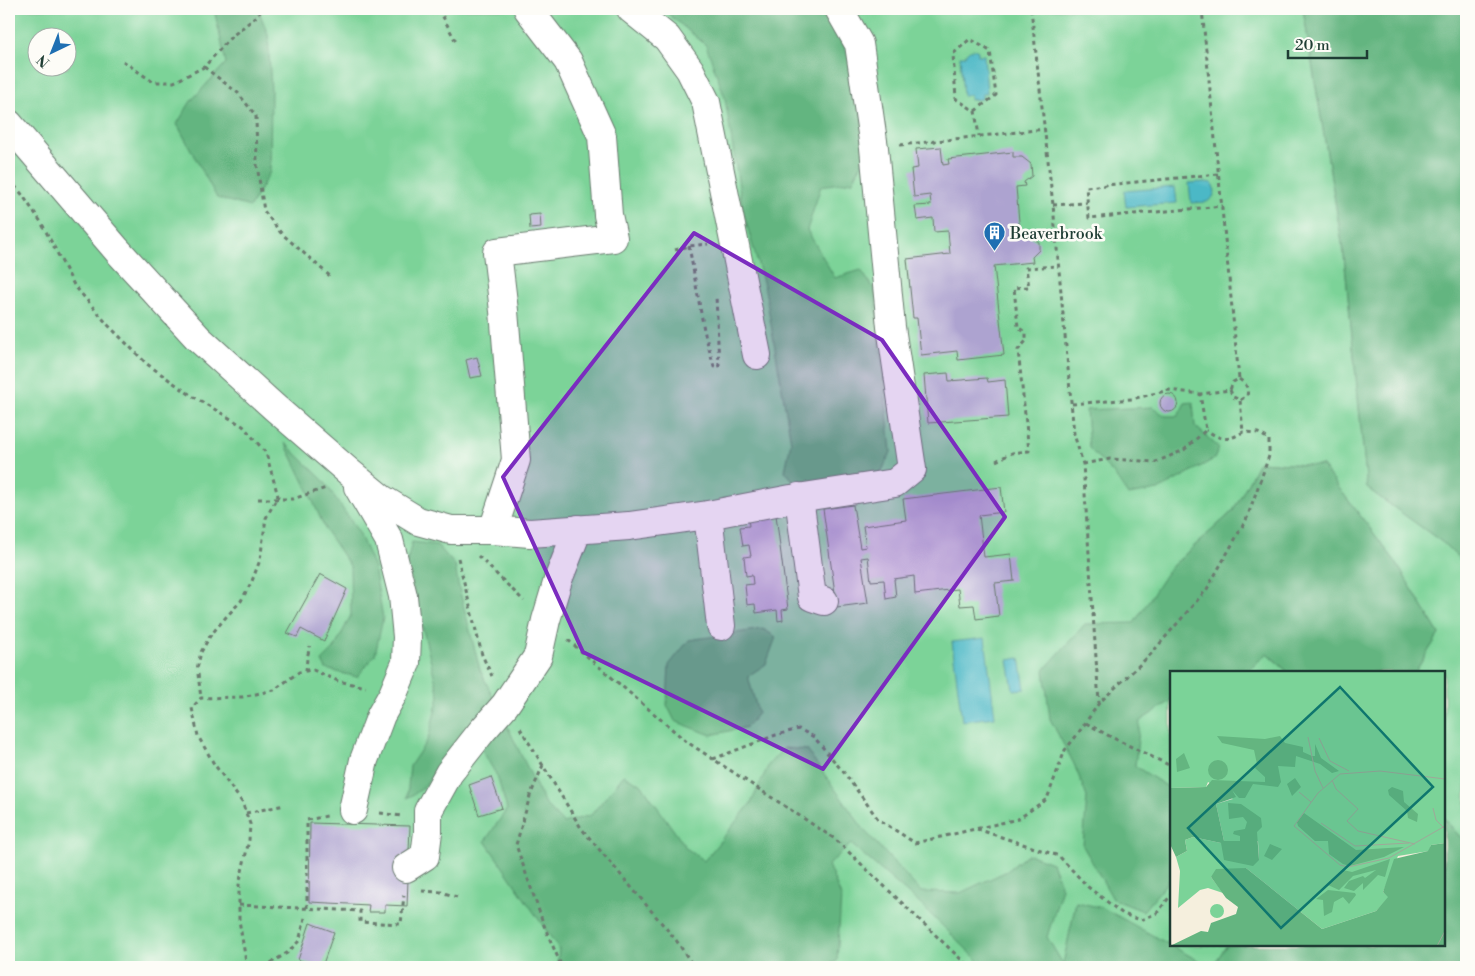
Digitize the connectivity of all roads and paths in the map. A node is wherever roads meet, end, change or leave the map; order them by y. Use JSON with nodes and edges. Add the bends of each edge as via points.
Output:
{"nodes":[{"id":1,"x":262,"y":9,"type":"edge"},
{"id":2,"x":439,"y":9,"type":"edge"},
{"id":3,"x":528,"y":9,"type":"edge"},
{"id":4,"x":631,"y":9,"type":"edge"},
{"id":5,"x":839,"y":9,"type":"edge"},
{"id":6,"x":1031,"y":9,"type":"edge"},
{"id":7,"x":1202,"y":9,"type":"edge"},
{"id":8,"x":456,"y":42,"type":"dead end"},
{"id":9,"x":123,"y":60,"type":"dead end"},
{"id":10,"x":204,"y":67,"type":"junction"},
{"id":11,"x":975,"y":111,"type":"junction"},
{"id":12,"x":9,"y":124,"type":"edge"},
{"id":13,"x":1045,"y":129,"type":"junction"},
{"id":14,"x":979,"y":136,"type":"junction"},
{"id":15,"x":874,"y":148,"type":"junction"},
{"id":16,"x":1218,"y":174,"type":"junction"},
{"id":17,"x":9,"y":180,"type":"edge"},
{"id":18,"x":1087,"y":203,"type":"junction"},
{"id":19,"x":1053,"y":205,"type":"junction"},
{"id":20,"x":1223,"y":206,"type":"junction"},
{"id":21,"x":714,"y":244,"type":"dead end"},
{"id":22,"x":689,"y":246,"type":"junction"},
{"id":23,"x":675,"y":250,"type":"dead end"},
{"id":24,"x":1059,"y":266,"type":"junction"},
{"id":25,"x":331,"y":277,"type":"dead end"},
{"id":26,"x":716,"y":294,"type":"dead end"},
{"id":27,"x":757,"y":355,"type":"dead end"},
{"id":28,"x":1238,"y":379,"type":"junction"},
{"id":29,"x":1230,"y":390,"type":"junction"},
{"id":30,"x":1200,"y":394,"type":"junction"},
{"id":31,"x":1240,"y":400,"type":"junction"},
{"id":32,"x":1072,"y":404,"type":"junction"},
{"id":33,"x":1206,"y":430,"type":"junction"},
{"id":34,"x":1242,"y":432,"type":"junction"},
{"id":35,"x":996,"y":461,"type":"dead end"},
{"id":36,"x":1082,"y":464,"type":"junction"},
{"id":37,"x":342,"y":479,"type":"junction"},
{"id":38,"x":799,"y":497,"type":"junction"},
{"id":39,"x":258,"y":499,"type":"dead end"},
{"id":40,"x":276,"y":499,"type":"junction"},
{"id":41,"x":708,"y":515,"type":"junction"},
{"id":42,"x":418,"y":520,"type":"junction"},
{"id":43,"x":578,"y":529,"type":"junction"},
{"id":44,"x":451,"y":530,"type":"junction"},
{"id":45,"x":493,"y":530,"type":"junction"},
{"id":46,"x":389,"y":540,"type":"junction"},
{"id":47,"x":824,"y":601,"type":"dead end"},
{"id":48,"x":546,"y":620,"type":"junction"},
{"id":49,"x":721,"y":626,"type":"dead end"},
{"id":50,"x":310,"y":646,"type":"dead end"},
{"id":51,"x":198,"y":669,"type":"dead end"},
{"id":52,"x":306,"y":671,"type":"junction"},
{"id":53,"x":198,"y":674,"type":"dead end"},
{"id":54,"x":493,"y":678,"type":"dead end"},
{"id":55,"x":393,"y":694,"type":"junction"},
{"id":56,"x":201,"y":698,"type":"junction"},
{"id":57,"x":1099,"y":703,"type":"junction"},
{"id":58,"x":505,"y":705,"type":"junction"},
{"id":59,"x":1086,"y":723,"type":"junction"},
{"id":60,"x":712,"y":759,"type":"junction"},
{"id":61,"x":543,"y":765,"type":"junction"},
{"id":62,"x":1170,"y":766,"type":"edge"},
{"id":63,"x":285,"y":805,"type":"dead end"},
{"id":64,"x":353,"y":810,"type":"junction"},
{"id":65,"x":246,"y":813,"type":"junction"},
{"id":66,"x":428,"y":819,"type":"junction"},
{"id":67,"x":977,"y":829,"type":"junction"},
{"id":68,"x":408,"y":883,"type":"junction"},
{"id":69,"x":1170,"y":896,"type":"edge"},
{"id":70,"x":457,"y":897,"type":"dead end"},
{"id":71,"x":239,"y":905,"type":"junction"},
{"id":72,"x":307,"y":908,"type":"junction"},
{"id":73,"x":305,"y":918,"type":"dead end"},
{"id":74,"x":247,"y":967,"type":"edge"},
{"id":75,"x":264,"y":967,"type":"edge"},
{"id":76,"x":562,"y":967,"type":"edge"},
{"id":77,"x":694,"y":967,"type":"edge"},
{"id":78,"x":969,"y":967,"type":"edge"}],
"edges":[{"from":1,"to":10,"type":"path"},
{"from":2,"to":8,"type":"path"},
{"from":3,"to":45,"type":"lane","via":[[568,61],[602,136],[608,215],[613,238],[496,252],[516,460]]},
{"from":4,"to":27,"type":"lane","via":[[667,38],[690,70],[706,102]]},
{"from":5,"to":15,"type":"lane","via":[[859,44]]},
{"from":6,"to":13,"type":"path"},
{"from":7,"to":16,"type":"path"},
{"from":9,"to":10,"type":"path","via":[[153,82],[174,82]]},
{"from":10,"to":25,"type":"path","via":[[238,93],[256,116],[257,165],[264,211],[281,233]]},
{"from":11,"to":11,"type":"path","via":[[956,99],[953,54],[970,39],[990,51],[996,95]]},
{"from":11,"to":14,"type":"path"},
{"from":12,"to":37,"type":"lane","via":[[198,338],[274,407]]},
{"from":13,"to":14,"type":"path"},
{"from":13,"to":19,"type":"path"},
{"from":14,"to":15,"type":"path"},
{"from":15,"to":38,"type":"lane","via":[[891,326],[912,469],[895,483]]},
{"from":16,"to":18,"type":"path","via":[[1086,187]]},
{"from":16,"to":20,"type":"path"},
{"from":17,"to":40,"type":"path","via":[[41,222],[74,285],[108,325],[147,364],[242,426],[266,453],[278,496]]},
{"from":18,"to":19,"type":"path"},
{"from":18,"to":20,"type":"path","via":[[1089,218]]},
{"from":19,"to":24,"type":"path"},
{"from":20,"to":28,"type":"path"},
{"from":21,"to":22,"type":"path"},
{"from":22,"to":23,"type":"path"},
{"from":22,"to":26,"type":"path","via":[[714,367],[720,366]]},
{"from":24,"to":32,"type":"path"},
{"from":24,"to":35,"type":"path","via":[[1026,268],[1029,287],[1014,288],[1018,327],[1026,333],[1026,341],[1018,350],[1029,451],[1012,453]]},
{"from":28,"to":29,"type":"path"},
{"from":28,"to":31,"type":"path","via":[[1249,390],[1247,396]]},
{"from":29,"to":30,"type":"path"},
{"from":29,"to":31,"type":"path","via":[[1232,397]]},
{"from":30,"to":32,"type":"path","via":[[1169,390],[1132,399]]},
{"from":30,"to":33,"type":"path"},
{"from":31,"to":34,"type":"path"},
{"from":32,"to":36,"type":"path","via":[[1074,434]]},
{"from":33,"to":34,"type":"path","via":[[1219,438],[1233,438]]},
{"from":33,"to":36,"type":"path","via":[[1184,450],[1156,462],[1110,459]]},
{"from":34,"to":57,"type":"path","via":[[1269,439],[1269,456],[1247,518],[1207,589],[1150,655]]},
{"from":36,"to":57,"type":"path"},
{"from":37,"to":40,"type":"path","via":[[293,498]]},
{"from":37,"to":42,"type":"lane"},
{"from":37,"to":46,"type":"lane"},
{"from":38,"to":41,"type":"lane"},
{"from":38,"to":47,"type":"lane","via":[[812,597]]},
{"from":39,"to":40,"type":"path"},
{"from":40,"to":51,"type":"path","via":[[266,518],[260,560],[252,581],[241,601],[210,636]]},
{"from":41,"to":43,"type":"lane"},
{"from":41,"to":49,"type":"lane"},
{"from":42,"to":44,"type":"lane"},
{"from":42,"to":46,"type":"lane","via":[[399,528]]},
{"from":43,"to":45,"type":"lane","via":[[530,533]]},
{"from":43,"to":48,"type":"lane"},
{"from":44,"to":45,"type":"lane"},
{"from":44,"to":48,"type":"path"},
{"from":44,"to":54,"type":"path","via":[[482,654]]},
{"from":46,"to":55,"type":"lane","via":[[403,596],[408,637],[406,663]]},
{"from":48,"to":58,"type":"lane","via":[[538,656]]},
{"from":48,"to":60,"type":"path","via":[[687,742]]},
{"from":50,"to":52,"type":"path"},
{"from":52,"to":55,"type":"path","via":[[313,670],[338,681]]},
{"from":52,"to":56,"type":"path","via":[[299,672],[274,690],[242,697]]},
{"from":53,"to":56,"type":"path"},
{"from":55,"to":64,"type":"lane","via":[[364,760]]},
{"from":56,"to":65,"type":"path","via":[[192,708],[198,736]]},
{"from":57,"to":59,"type":"path"},
{"from":58,"to":61,"type":"path"},
{"from":58,"to":66,"type":"lane","via":[[449,773],[428,811]]},
{"from":59,"to":62,"type":"path"},
{"from":59,"to":67,"type":"path","via":[[1065,750],[1047,799],[1018,819]]},
{"from":60,"to":67,"type":"path","via":[[776,734],[799,730],[814,737],[878,819],[915,843]]},
{"from":60,"to":78,"type":"path","via":[[835,839]]},
{"from":61,"to":76,"type":"path","via":[[516,844],[544,928]]},
{"from":61,"to":77,"type":"path","via":[[582,828],[676,940]]},
{"from":63,"to":65,"type":"path"},
{"from":64,"to":66,"type":"path"},
{"from":64,"to":72,"type":"path","via":[[307,820]]},
{"from":65,"to":71,"type":"path","via":[[250,824],[249,840],[239,885]]},
{"from":66,"to":68,"type":"lane","via":[[425,856]]},
{"from":67,"to":69,"type":"path","via":[[1059,856],[1088,887],[1123,914],[1140,920],[1157,913]]},
{"from":68,"to":70,"type":"path"},
{"from":68,"to":72,"type":"path","via":[[401,924],[360,922],[360,911]]},
{"from":71,"to":72,"type":"path"},
{"from":71,"to":74,"type":"path","via":[[238,920]]},
{"from":73,"to":75,"type":"path","via":[[299,941]]}]}
